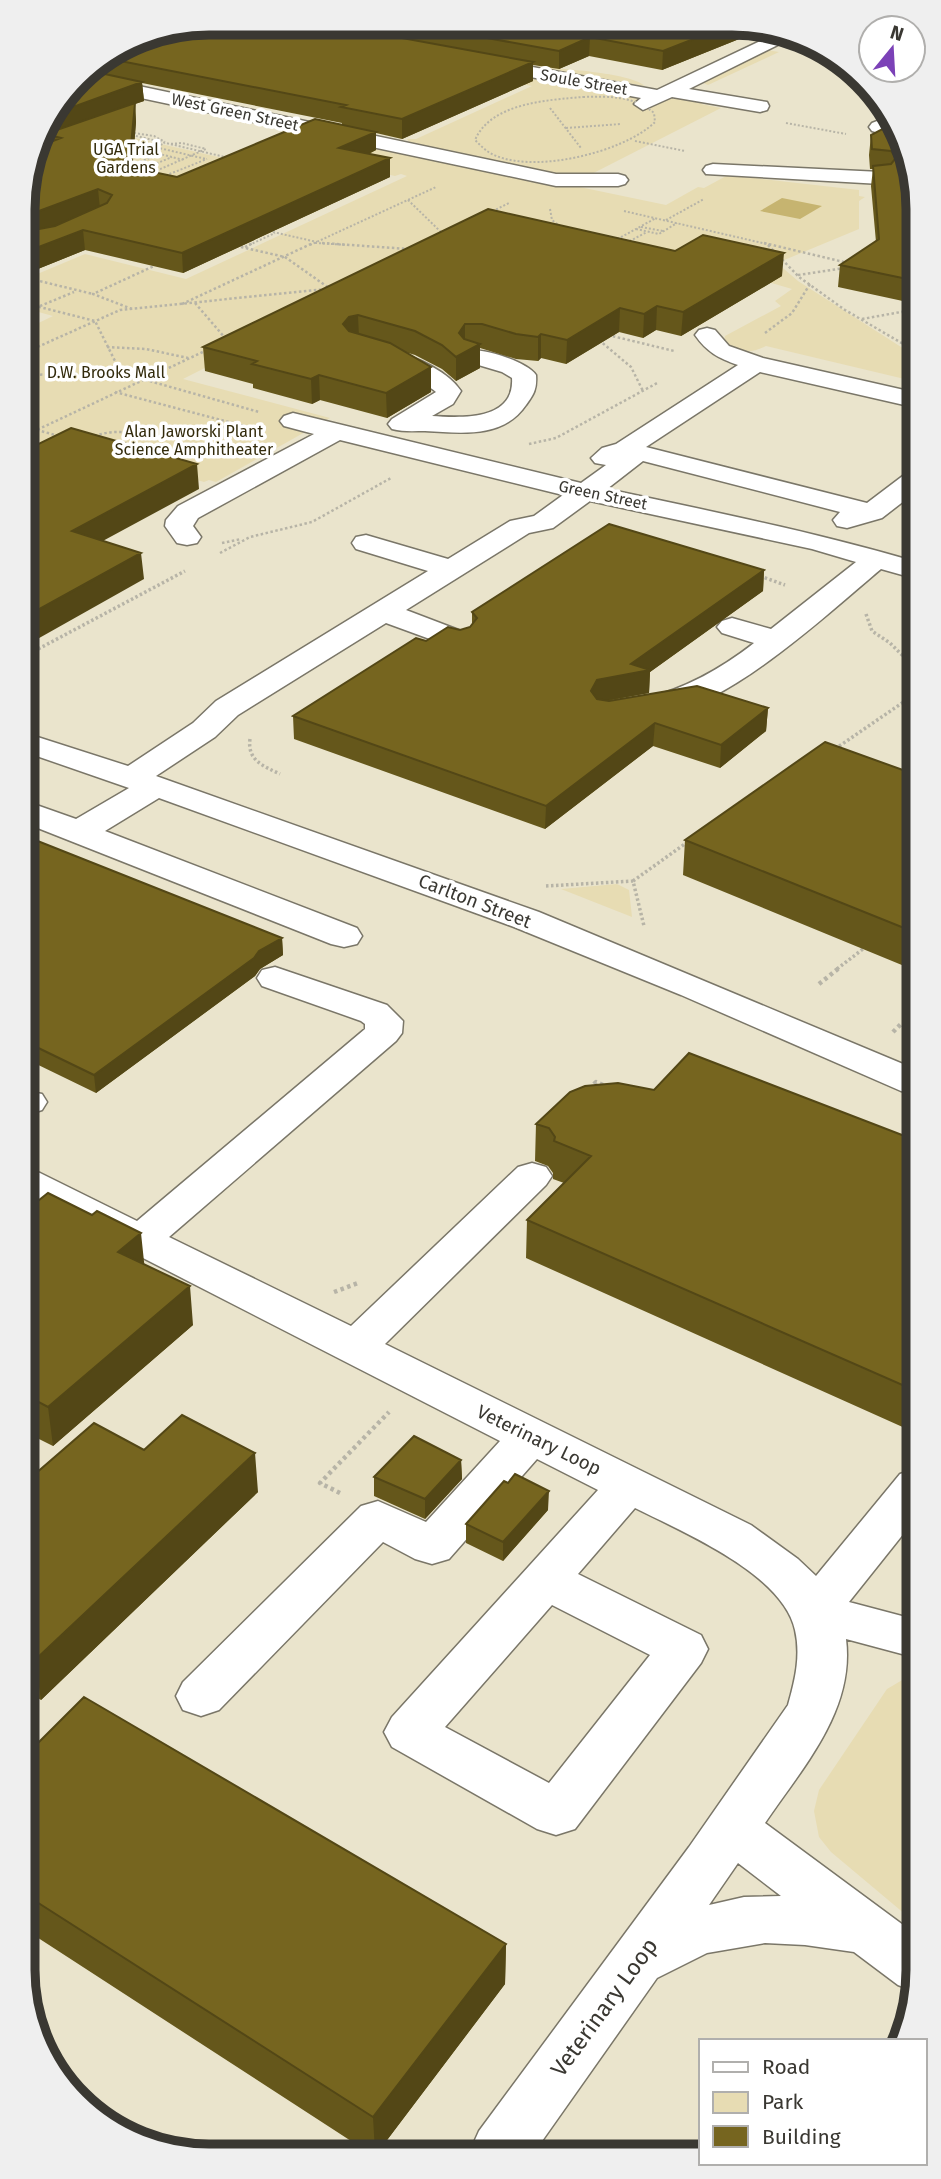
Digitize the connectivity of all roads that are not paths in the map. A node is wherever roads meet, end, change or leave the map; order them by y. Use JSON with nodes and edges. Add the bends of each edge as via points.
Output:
{"nodes":[{"id":1,"x":775,"y":40,"type":"edge"},
{"id":2,"x":467,"y":60,"type":"edge"},
{"id":3,"x":553,"y":62,"type":"edge"},
{"id":4,"x":90,"y":82,"type":"edge"},
{"id":5,"x":673,"y":90,"type":"junction"},
{"id":6,"x":174,"y":99,"type":"junction"},
{"id":7,"x":634,"y":102,"type":"road end"},
{"id":8,"x":760,"y":106,"type":"dead end"},
{"id":9,"x":143,"y":110,"type":"dead end"},
{"id":10,"x":713,"y":170,"type":"dead end"},
{"id":11,"x":881,"y":178,"type":"edge"},
{"id":12,"x":618,"y":180,"type":"dead end"},
{"id":13,"x":358,"y":348,"type":"edge"},
{"id":14,"x":711,"y":348,"type":"road end"},
{"id":15,"x":473,"y":356,"type":"edge"},
{"id":16,"x":756,"y":364,"type":"junction"},
{"id":17,"x":906,"y":398,"type":"edge"},
{"id":18,"x":293,"y":421,"type":"road end"},
{"id":19,"x":401,"y":424,"type":"junction"},
{"id":20,"x":336,"y":432,"type":"junction"},
{"id":21,"x":372,"y":441,"type":"junction"},
{"id":22,"x":625,"y":449,"type":"junction"},
{"id":23,"x":906,"y":486,"type":"edge"},
{"id":24,"x":575,"y":490,"type":"junction"},
{"id":25,"x":872,"y":512,"type":"junction"},
{"id":26,"x":154,"y":530,"type":"dead end"},
{"id":27,"x":366,"y":543,"type":"dead end"},
{"id":28,"x":830,"y":545,"type":"junction"},
{"id":29,"x":878,"y":558,"type":"junction"},
{"id":30,"x":906,"y":568,"type":"edge"},
{"id":31,"x":453,"y":569,"type":"junction"},
{"id":32,"x":384,"y":612,"type":"junction"},
{"id":33,"x":732,"y":627,"type":"dead end"},
{"id":34,"x":459,"y":640,"type":"edge"},
{"id":35,"x":777,"y":640,"type":"junction"},
{"id":36,"x":634,"y":708,"type":"edge"},
{"id":37,"x":35,"y":745,"type":"edge"},
{"id":38,"x":131,"y":778,"type":"junction"},
{"id":39,"x":35,"y":815,"type":"edge"},
{"id":40,"x":79,"y":832,"type":"junction"},
{"id":41,"x":344,"y":936,"type":"dead end"},
{"id":42,"x":275,"y":978,"type":"dead end"},
{"id":43,"x":906,"y":1079,"type":"edge"},
{"id":44,"x":532,"y":1176,"type":"dead end"},
{"id":45,"x":35,"y":1186,"type":"edge"},
{"id":46,"x":142,"y":1238,"type":"junction"},
{"id":47,"x":356,"y":1347,"type":"junction"},
{"id":48,"x":530,"y":1437,"type":"junction"},
{"id":49,"x":629,"y":1485,"type":"junction"},
{"id":50,"x":906,"y":1498,"type":"edge"},
{"id":51,"x":545,"y":1580,"type":"junction"},
{"id":52,"x":814,"y":1612,"type":"junction"},
{"id":53,"x":906,"y":1636,"type":"edge"},
{"id":54,"x":201,"y":1696,"type":"dead end"},
{"id":55,"x":731,"y":1828,"type":"junction"},
{"id":56,"x":867,"y":1930,"type":"junction"},
{"id":57,"x":906,"y":1959,"type":"edge"},
{"id":58,"x":637,"y":1961,"type":"junction"},
{"id":59,"x":505,"y":2144,"type":"edge"}],
"edges":[{"from":1,"to":5,"type":"street"},
{"from":2,"to":5,"type":"street","name":"Soule Street"},
{"from":3,"to":5,"type":"street"},
{"from":4,"to":6,"type":"street","name":"West Green Street"},
{"from":5,"to":7,"type":"street"},
{"from":5,"to":8,"type":"street"},
{"from":6,"to":9,"type":"street"},
{"from":6,"to":12,"type":"street","name":"West Green Street","via":[[556,180]]},
{"from":10,"to":11,"type":"street"},
{"from":13,"to":19,"type":"street","via":[[400,360],[449,391],[444,400]]},
{"from":14,"to":16,"type":"street"},
{"from":15,"to":19,"type":"street","via":[[524,375],[525,389],[509,409],[478,427]]},
{"from":16,"to":17,"type":"street"},
{"from":16,"to":22,"type":"street"},
{"from":18,"to":20,"type":"street","name":"Green Street"},
{"from":19,"to":21,"type":"street"},
{"from":20,"to":21,"type":"street","name":"Green Street"},
{"from":20,"to":26,"type":"street","via":[[300,459],[188,524]]},
{"from":21,"to":24,"type":"street","name":"Green Street"},
{"from":22,"to":24,"type":"street","via":[[632,459]]},
{"from":22,"to":25,"type":"street"},
{"from":23,"to":25,"type":"street"},
{"from":24,"to":28,"type":"street","name":"Green Street"},
{"from":24,"to":31,"type":"street","via":[[543,522],[520,527]]},
{"from":25,"to":28,"type":"street","via":[[877,519]]},
{"from":27,"to":31,"type":"street"},
{"from":28,"to":29,"type":"street","name":"Green Street"},
{"from":29,"to":30,"type":"street","name":"Green Street"},
{"from":29,"to":35,"type":"street"},
{"from":31,"to":32,"type":"street"},
{"from":32,"to":34,"type":"street"},
{"from":32,"to":38,"type":"street","via":[[227,708],[204,730]]},
{"from":33,"to":35,"type":"street"},
{"from":35,"to":36,"type":"street","via":[[725,678],[687,698]]},
{"from":37,"to":38,"type":"street","name":"Carlton Street"},
{"from":38,"to":40,"type":"street"},
{"from":38,"to":43,"type":"street","name":"Carlton Street","via":[[471,898]]},
{"from":39,"to":40,"type":"street"},
{"from":40,"to":41,"type":"street"},
{"from":42,"to":46,"type":"street","via":[[374,1013],[384,1021],[383,1033]]},
{"from":44,"to":47,"type":"street"},
{"from":45,"to":46,"type":"street","name":"Veterinary Loop"},
{"from":46,"to":47,"type":"street","name":"Veterinary Loop"},
{"from":47,"to":48,"type":"street","name":"Veterinary Loop"},
{"from":48,"to":49,"type":"street","name":"Veterinary Loop"},
{"from":48,"to":54,"type":"street","via":[[432,1546],[379,1518]]},
{"from":49,"to":51,"type":"street"},
{"from":49,"to":52,"type":"street","name":"Veterinary Loop","via":[[734,1537],[775,1563],[800,1588]]},
{"from":50,"to":52,"type":"street"},
{"from":51,"to":51,"type":"street","via":[[410,1732],[556,1813],[683,1649]]},
{"from":52,"to":53,"type":"street"},
{"from":52,"to":55,"type":"street","name":"Veterinary Loop","via":[[823,1659],[812,1711]]},
{"from":55,"to":56,"type":"street"},
{"from":55,"to":58,"type":"street","name":"Veterinary Loop"},
{"from":56,"to":57,"type":"street"},
{"from":56,"to":58,"type":"street","via":[[797,1919],[748,1920],[702,1931]]},
{"from":58,"to":59,"type":"street","name":"Veterinary Loop"}]}
